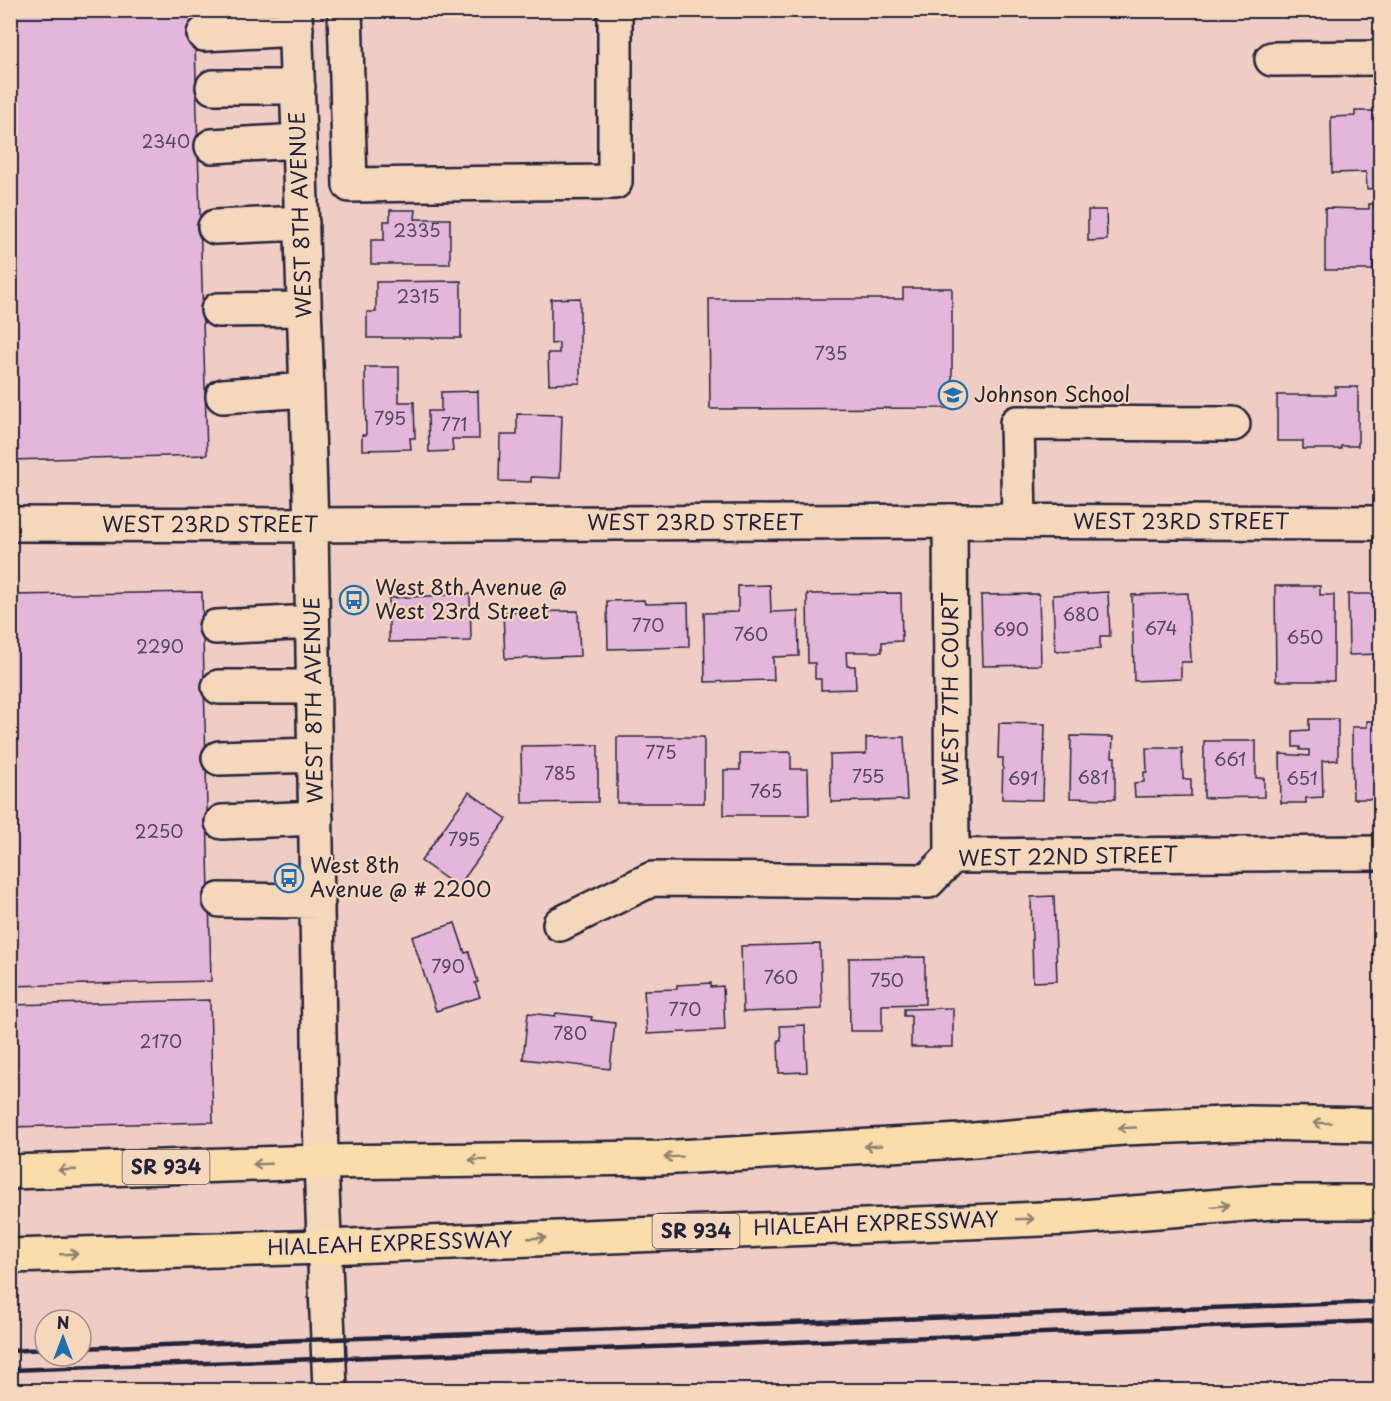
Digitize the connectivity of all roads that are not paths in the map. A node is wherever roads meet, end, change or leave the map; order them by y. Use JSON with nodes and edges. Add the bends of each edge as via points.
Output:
{"nodes":[{"id":1,"x":345,"y":10,"type":"edge"},
{"id":2,"x":614,"y":13,"type":"edge"},
{"id":3,"x":296,"y":20,"type":"edge"},
{"id":4,"x":204,"y":34,"type":"dead end"},
{"id":5,"x":1380,"y":58,"type":"edge"},
{"id":6,"x":1272,"y":59,"type":"dead end"},
{"id":7,"x":213,"y":87,"type":"dead end"},
{"id":8,"x":298,"y":87,"type":"junction"},
{"id":9,"x":299,"y":141,"type":"junction"},
{"id":10,"x":212,"y":146,"type":"dead end"},
{"id":11,"x":302,"y":223,"type":"junction"},
{"id":12,"x":215,"y":227,"type":"dead end"},
{"id":13,"x":304,"y":309,"type":"junction"},
{"id":14,"x":218,"y":310,"type":"dead end"},
{"id":15,"x":306,"y":390,"type":"junction"},
{"id":16,"x":223,"y":396,"type":"dead end"},
{"id":17,"x":1233,"y":424,"type":"dead end"},
{"id":18,"x":950,"y":521,"type":"junction"},
{"id":19,"x":1019,"y":521,"type":"junction"},
{"id":20,"x":1380,"y":523,"type":"edge"},
{"id":21,"x":10,"y":524,"type":"edge"},
{"id":22,"x":311,"y":525,"type":"junction"},
{"id":23,"x":312,"y":622,"type":"junction"},
{"id":24,"x":216,"y":627,"type":"dead end"},
{"id":25,"x":219,"y":687,"type":"dead end"},
{"id":26,"x":314,"y":687,"type":"junction"},
{"id":27,"x":315,"y":755,"type":"junction"},
{"id":28,"x":219,"y":759,"type":"dead end"},
{"id":29,"x":316,"y":818,"type":"junction"},
{"id":30,"x":222,"y":822,"type":"dead end"},
{"id":31,"x":1380,"y":853,"type":"edge"},
{"id":32,"x":952,"y":856,"type":"junction"},
{"id":33,"x":220,"y":900,"type":"dead end"},
{"id":34,"x":318,"y":902,"type":"junction"},
{"id":35,"x":560,"y":924,"type":"dead end"},
{"id":36,"x":1380,"y":1125,"type":"edge"},
{"id":37,"x":321,"y":1162,"type":"junction"},
{"id":38,"x":10,"y":1172,"type":"edge"},
{"id":39,"x":1380,"y":1202,"type":"edge"},
{"id":40,"x":325,"y":1247,"type":"junction"},
{"id":41,"x":10,"y":1256,"type":"edge"},
{"id":42,"x":330,"y":1390,"type":"edge"}],
"edges":[{"from":1,"to":2,"type":"street","via":[[350,185],[615,182]]},
{"from":3,"to":4,"type":"street"},
{"from":3,"to":8,"type":"street","name":"WEST 8TH AVENUE"},
{"from":5,"to":6,"type":"street"},
{"from":7,"to":8,"type":"street"},
{"from":8,"to":9,"type":"street","name":"WEST 8TH AVENUE"},
{"from":9,"to":10,"type":"street"},
{"from":9,"to":11,"type":"street","name":"WEST 8TH AVENUE"},
{"from":11,"to":12,"type":"street"},
{"from":11,"to":13,"type":"street","name":"WEST 8TH AVENUE"},
{"from":13,"to":14,"type":"street"},
{"from":13,"to":15,"type":"street","name":"WEST 8TH AVENUE"},
{"from":15,"to":16,"type":"street"},
{"from":15,"to":22,"type":"street","name":"WEST 8TH AVENUE"},
{"from":17,"to":19,"type":"street","via":[[1017,423]]},
{"from":18,"to":19,"type":"street","name":"WEST 23RD STREET"},
{"from":18,"to":22,"type":"street","name":"WEST 23RD STREET"},
{"from":18,"to":32,"type":"street","name":"WEST 7TH COURT"},
{"from":19,"to":20,"type":"street","name":"WEST 23RD STREET"},
{"from":21,"to":22,"type":"street","name":"WEST 23RD STREET"},
{"from":22,"to":23,"type":"street","name":"WEST 8TH AVENUE"},
{"from":23,"to":24,"type":"street"},
{"from":23,"to":26,"type":"street","name":"WEST 8TH AVENUE"},
{"from":25,"to":26,"type":"street"},
{"from":26,"to":27,"type":"street","name":"WEST 8TH AVENUE"},
{"from":27,"to":28,"type":"street"},
{"from":27,"to":29,"type":"street","name":"WEST 8TH AVENUE"},
{"from":29,"to":30,"type":"street"},
{"from":29,"to":34,"type":"street","name":"WEST 8TH AVENUE"},
{"from":31,"to":32,"type":"street","name":"WEST 22ND STREET"},
{"from":32,"to":35,"type":"street","name":"WEST 22ND STREET","via":[[928,881],[652,879]]},
{"from":33,"to":34,"type":"street"},
{"from":34,"to":37,"type":"street","name":"WEST 8TH AVENUE"},
{"from":36,"to":37,"type":"main road","number":"SR 934","one_way":true,"via":[[1251,1123],[1123,1128],[658,1158]]},
{"from":37,"to":38,"type":"main road","number":"SR 934","one_way":true},
{"from":37,"to":40,"type":"street","name":"WEST 8TH AVENUE"},
{"from":40,"to":39,"type":"main road","name":"HIALEAH EXPRESSWAY","number":"SR 934","one_way":true,"via":[[1069,1218],[1272,1202]]},
{"from":41,"to":40,"type":"main road","name":"HIALEAH EXPRESSWAY","number":"SR 934","one_way":true},
{"from":40,"to":42,"type":"street","name":"WEST 8TH AVENUE"}]}
